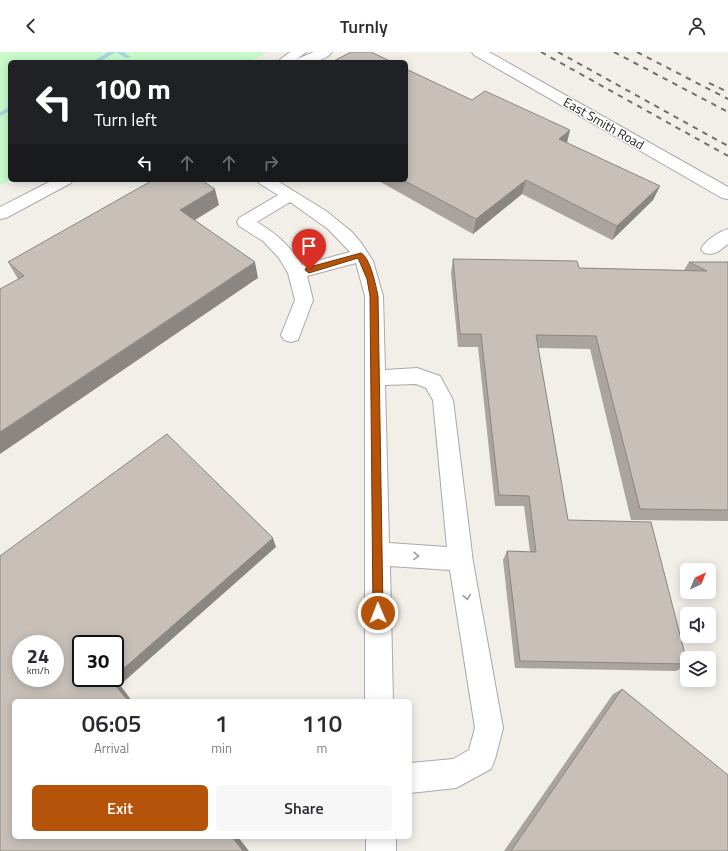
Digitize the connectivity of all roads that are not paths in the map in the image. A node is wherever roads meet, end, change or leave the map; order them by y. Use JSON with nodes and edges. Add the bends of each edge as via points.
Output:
{"nodes":[{"id":1,"x":300,"y":52,"type":"edge"},
{"id":2,"x":324,"y":52,"type":"edge"},
{"id":3,"x":480,"y":52,"type":"edge"},
{"id":4,"x":287,"y":60,"type":"edge"},
{"id":5,"x":306,"y":60,"type":"edge"},
{"id":6,"x":61,"y":182,"type":"edge"},
{"id":7,"x":269,"y":182,"type":"edge"},
{"id":8,"x":728,"y":194,"type":"edge"},
{"id":9,"x":290,"y":195,"type":"junction"},
{"id":10,"x":0,"y":214,"type":"edge"},
{"id":11,"x":728,"y":235,"type":"edge"},
{"id":12,"x":710,"y":249,"type":"dead end"},
{"id":13,"x":361,"y":255,"type":"junction"},
{"id":14,"x":297,"y":273,"type":"junction"},
{"id":15,"x":291,"y":335,"type":"dead end"},
{"id":16,"x":375,"y":378,"type":"junction"},
{"id":17,"x":377,"y":554,"type":"junction"},
{"id":18,"x":461,"y":559,"type":"junction"},
{"id":19,"x":379,"y":699,"type":"edge"},
{"id":20,"x":412,"y":778,"type":"edge"},
{"id":21,"x":381,"y":839,"type":"edge"},
{"id":22,"x":381,"y":851,"type":"edge"}],
"edges":[{"from":1,"to":4,"type":"street"},
{"from":2,"to":5,"type":"street"},
{"from":3,"to":8,"type":"street","name":"East Smith Road"},
{"from":6,"to":10,"type":"street"},
{"from":7,"to":9,"type":"street"},
{"from":9,"to":13,"type":"street","via":[[338,228]]},
{"from":9,"to":14,"type":"street","via":[[245,222],[269,237],[286,254]]},
{"from":11,"to":12,"type":"street"},
{"from":13,"to":14,"type":"street"},
{"from":13,"to":16,"type":"street","via":[[371,279],[374,296]]},
{"from":14,"to":15,"type":"street","via":[[304,300]]},
{"from":16,"to":17,"type":"street"},
{"from":16,"to":18,"type":"street","via":[[417,376],[433,382],[443,400]]},
{"from":17,"to":18,"type":"street","one_way":true},
{"from":17,"to":19,"type":"street"},
{"from":18,"to":20,"type":"street","one_way":true,"via":[[489,728],[481,759],[456,773]]},
{"from":21,"to":22,"type":"street"}]}
